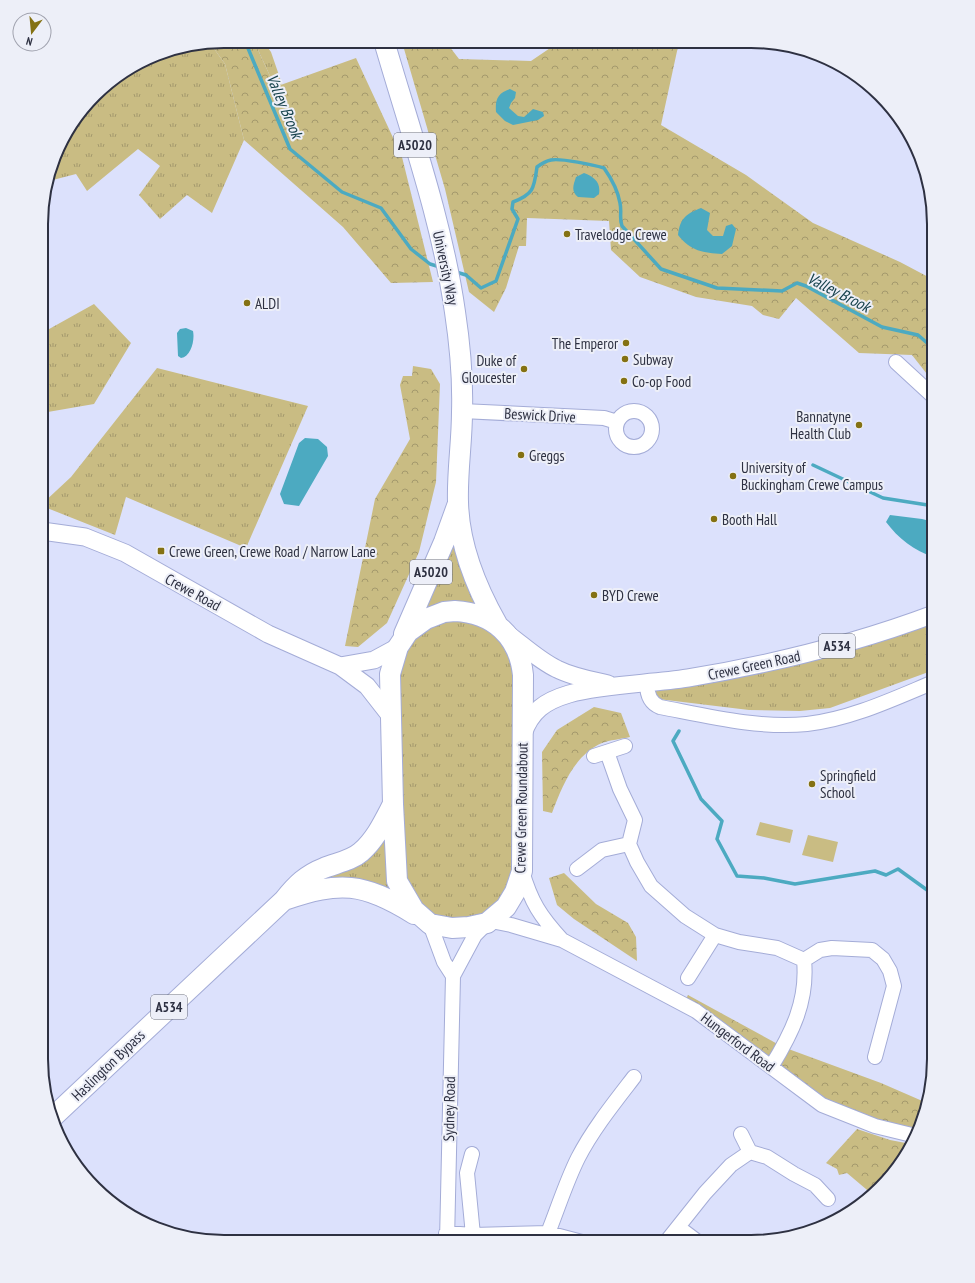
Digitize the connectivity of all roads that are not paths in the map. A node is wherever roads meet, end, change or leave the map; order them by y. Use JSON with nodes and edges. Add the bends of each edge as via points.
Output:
{"nodes":[{"id":1,"x":386,"y":48,"type":"edge"},
{"id":2,"x":896,"y":362,"type":"dead end"},
{"id":3,"x":927,"y":391,"type":"edge"},
{"id":4,"x":462,"y":410,"type":"junction"},
{"id":5,"x":617,"y":422,"type":"dead end"},
{"id":6,"x":458,"y":502,"type":"junction"},
{"id":7,"x":48,"y":532,"type":"edge"},
{"id":8,"x":927,"y":616,"type":"edge"},
{"id":9,"x":501,"y":628,"type":"junction"},
{"id":10,"x":399,"y":644,"type":"junction"},
{"id":11,"x":340,"y":666,"type":"junction"},
{"id":12,"x":646,"y":684,"type":"junction"},
{"id":13,"x":927,"y":685,"type":"edge"},
{"id":14,"x":616,"y":686,"type":"junction"},
{"id":15,"x":392,"y":718,"type":"junction"},
{"id":16,"x":522,"y":738,"type":"junction"},
{"id":17,"x":625,"y":746,"type":"dead end"},
{"id":18,"x":393,"y":804,"type":"junction"},
{"id":19,"x":629,"y":844,"type":"junction"},
{"id":20,"x":577,"y":869,"type":"dead end"},
{"id":21,"x":522,"y":871,"type":"junction"},
{"id":22,"x":284,"y":900,"type":"junction"},
{"id":23,"x":427,"y":922,"type":"junction"},
{"id":24,"x":489,"y":922,"type":"junction"},
{"id":25,"x":715,"y":935,"type":"junction"},
{"id":26,"x":562,"y":940,"type":"junction"},
{"id":27,"x":804,"y":960,"type":"junction"},
{"id":28,"x":453,"y":976,"type":"junction"},
{"id":29,"x":688,"y":978,"type":"dead end"},
{"id":30,"x":875,"y":1057,"type":"dead end"},
{"id":31,"x":771,"y":1067,"type":"junction"},
{"id":32,"x":634,"y":1077,"type":"dead end"},
{"id":33,"x":56,"y":1114,"type":"edge"},
{"id":34,"x":741,"y":1134,"type":"dead end"},
{"id":35,"x":910,"y":1135,"type":"edge"},
{"id":36,"x":750,"y":1152,"type":"junction"},
{"id":37,"x":472,"y":1154,"type":"dead end"},
{"id":38,"x":828,"y":1199,"type":"dead end"},
{"id":39,"x":678,"y":1227,"type":"junction"},
{"id":40,"x":548,"y":1233,"type":"junction"},
{"id":41,"x":447,"y":1235,"type":"edge"},
{"id":42,"x":473,"y":1235,"type":"joint"},
{"id":43,"x":556,"y":1235,"type":"edge"},
{"id":44,"x":672,"y":1235,"type":"edge"},
{"id":45,"x":689,"y":1235,"type":"edge"}],
"edges":[{"from":1,"to":4,"type":"highway","name":"University Way","number":"A5020","via":[[427,185],[452,291],[459,343]]},
{"from":2,"to":3,"type":"street"},
{"from":4,"to":5,"type":"street","name":"Beswick Drive","via":[[604,418]]},
{"from":4,"to":6,"type":"highway","name":"University Way","number":"A5020"},
{"from":6,"to":9,"type":"highway","name":"University Way","number":"A5020","via":[[471,570],[480,592]]},
{"from":6,"to":10,"type":"highway","name":"University Way","number":"A5020","via":[[441,549]]},
{"from":7,"to":11,"type":"main road","name":"Crewe Road","via":[[85,537],[125,553],[268,634]]},
{"from":8,"to":12,"type":"main road","name":"Crewe Green Road","number":"A534","via":[[808,654],[706,675]]},
{"from":9,"to":10,"type":"highway","name":"Crewe Green Roundabout","via":[[478,614],[444,612],[418,623]]},
{"from":9,"to":14,"type":"main road","name":"Crewe Green Road","number":"A534","via":[[556,669]]},
{"from":9,"to":16,"type":"highway","name":"Crewe Green Roundabout","via":[[515,646],[522,667]]},
{"from":10,"to":11,"type":"main road","via":[[374,660]]},
{"from":10,"to":15,"type":"highway","name":"Crewe Green Roundabout","via":[[390,674]]},
{"from":11,"to":15,"type":"main road","name":"Crewe Road","via":[[367,686]]},
{"from":12,"to":13,"type":"street","via":[[649,697],[660,707],[748,722],[788,725],[838,718]]},
{"from":12,"to":14,"type":"main road","name":"Crewe Green Road","number":"A534"},
{"from":14,"to":16,"type":"main road","name":"Crewe Green Road","number":"A534","via":[[569,694],[544,706],[528,720]]},
{"from":15,"to":18,"type":"highway","name":"Crewe Green Roundabout"},
{"from":16,"to":21,"type":"highway","name":"Crewe Green Roundabout"},
{"from":17,"to":19,"type":"street","via":[[600,754],[635,820]]},
{"from":18,"to":22,"type":"highway","name":"Haslington Bypass","number":"A534","via":[[378,833],[360,853],[308,875],[296,884]]},
{"from":18,"to":23,"type":"highway","name":"Crewe Green Roundabout","via":[[397,881],[406,899]]},
{"from":19,"to":20,"type":"street","via":[[602,850]]},
{"from":19,"to":25,"type":"street","via":[[651,886],[685,916]]},
{"from":21,"to":24,"type":"highway","name":"Crewe Green Roundabout","via":[[506,907]]},
{"from":21,"to":26,"type":"street","name":"Hungerford Road","via":[[528,894],[542,918]]},
{"from":22,"to":23,"type":"highway","name":"Haslington Bypass","number":"A534","via":[[312,891],[353,887],[370,890]]},
{"from":22,"to":33,"type":"highway","name":"Haslington Bypass","number":"A534"},
{"from":23,"to":24,"type":"highway","via":[[452,928]]},
{"from":23,"to":28,"type":"street","via":[[444,962]]},
{"from":24,"to":26,"type":"street","name":"Hungerford Road","via":[[511,924]]},
{"from":24,"to":28,"type":"street","name":"Sydney Road","via":[[475,935]]},
{"from":25,"to":27,"type":"street","via":[[777,948]]},
{"from":25,"to":29,"type":"street"},
{"from":26,"to":31,"type":"street","name":"Hungerford Road","via":[[690,1007]]},
{"from":27,"to":30,"type":"street","via":[[820,950],[832,948],[872,950],[883,959],[894,986]]},
{"from":27,"to":31,"type":"street","via":[[806,980],[799,1007],[790,1036]]},
{"from":28,"to":41,"type":"street","name":"Sydney Road"},
{"from":31,"to":35,"type":"street","name":"Hungerford Road","via":[[822,1105],[875,1126]]},
{"from":32,"to":40,"type":"street","via":[[590,1138],[568,1180]]},
{"from":34,"to":36,"type":"street"},
{"from":36,"to":38,"type":"street","via":[[767,1157],[815,1185]]},
{"from":36,"to":39,"type":"street","via":[[731,1165]]},
{"from":37,"to":42,"type":"street","name":"Sydney Road","via":[[467,1173]]},
{"from":39,"to":44,"type":"street"},
{"from":39,"to":45,"type":"street"},
{"from":40,"to":42,"type":"street"},
{"from":40,"to":43,"type":"street"}]}
